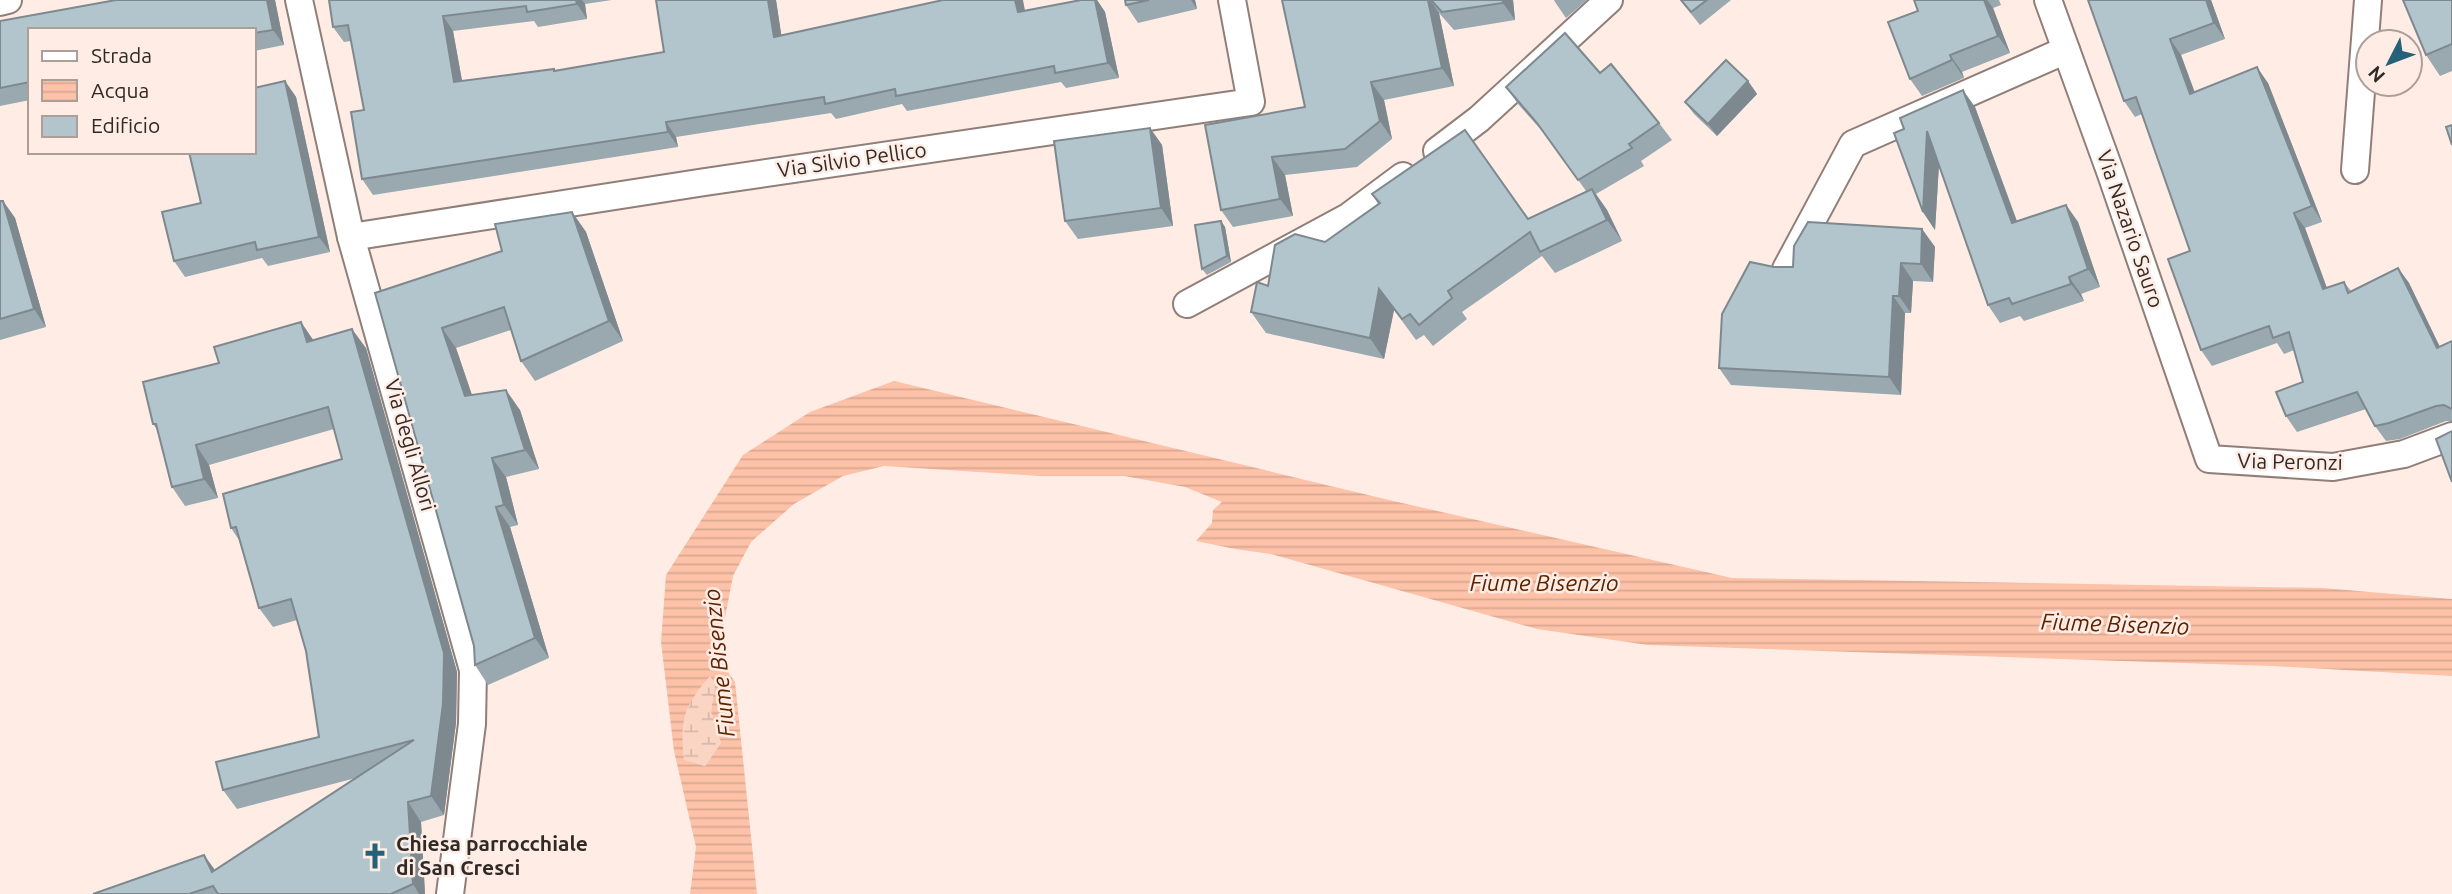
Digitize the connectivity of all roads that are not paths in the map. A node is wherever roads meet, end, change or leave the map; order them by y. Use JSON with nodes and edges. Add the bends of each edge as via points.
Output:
{"nodes":[{"id":1,"x":8,"y":0,"type":"edge"},
{"id":2,"x":299,"y":0,"type":"edge"},
{"id":3,"x":1232,"y":0,"type":"edge"},
{"id":4,"x":1609,"y":0,"type":"edge"},
{"id":5,"x":2048,"y":0,"type":"edge"},
{"id":6,"x":2368,"y":0,"type":"edge"},
{"id":7,"x":0,"y":2,"type":"edge"},
{"id":8,"x":2066,"y":50,"type":"junction"},
{"id":9,"x":2355,"y":170,"type":"dead end"},
{"id":10,"x":351,"y":237,"type":"junction"},
{"id":11,"x":1786,"y":269,"type":"edge"},
{"id":12,"x":1187,"y":304,"type":"dead end"},
{"id":13,"x":2452,"y":436,"type":"edge"},
{"id":14,"x":2209,"y":459,"type":"joint"},
{"id":15,"x":450,"y":894,"type":"edge"}],
"edges":[{"from":1,"to":7,"type":"street"},
{"from":2,"to":10,"type":"street","name":"Via degli Allori"},
{"from":3,"to":10,"type":"street","name":"Via Silvio Pellico","via":[[1251,102]]},
{"from":4,"to":12,"type":"street","via":[[1479,119],[1348,217]]},
{"from":5,"to":8,"type":"street","name":"Via Nazario Sauro"},
{"from":6,"to":9,"type":"street"},
{"from":8,"to":11,"type":"street","via":[[1853,144]]},
{"from":8,"to":14,"type":"street","name":"Via Nazario Sauro"},
{"from":10,"to":15,"type":"street","name":"Via degli Allori","via":[[473,670],[472,724]]},
{"from":13,"to":14,"type":"street","name":"Via Peronzi","via":[[2404,454],[2333,467]]}]}
